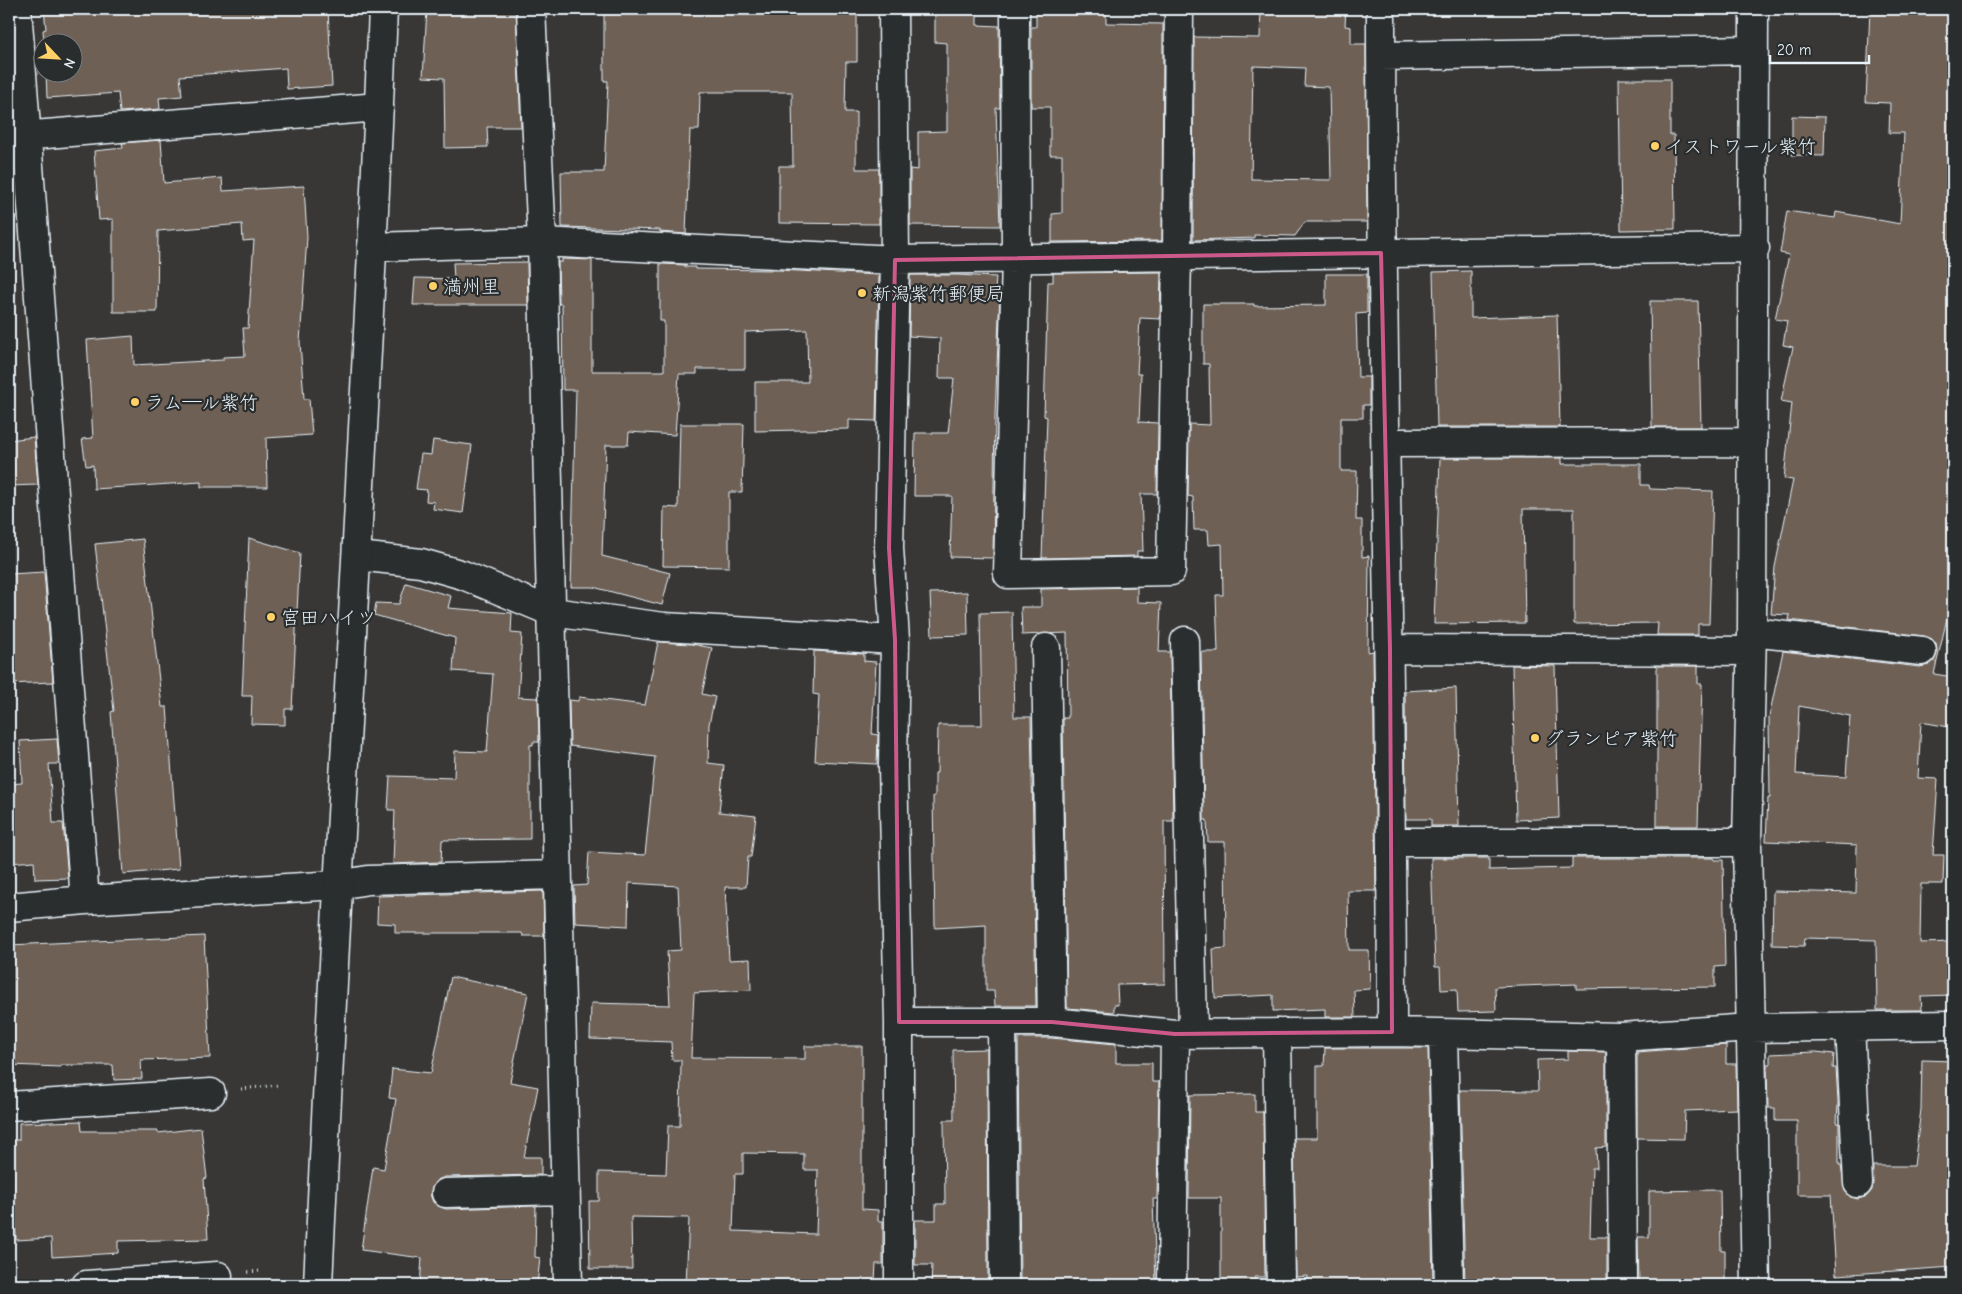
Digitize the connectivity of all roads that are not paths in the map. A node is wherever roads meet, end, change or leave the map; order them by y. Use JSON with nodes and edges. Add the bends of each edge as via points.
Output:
{"nodes":[{"id":1,"x":17,"y":9,"type":"edge"},
{"id":2,"x":383,"y":9,"type":"edge"},
{"id":3,"x":531,"y":9,"type":"edge"},
{"id":4,"x":893,"y":9,"type":"edge"},
{"id":5,"x":1015,"y":9,"type":"edge"},
{"id":6,"x":1179,"y":9,"type":"edge"},
{"id":7,"x":1381,"y":9,"type":"edge"},
{"id":8,"x":1754,"y":9,"type":"edge"},
{"id":9,"x":1754,"y":50,"type":"junction"},
{"id":10,"x":1381,"y":56,"type":"junction"},
{"id":11,"x":379,"y":107,"type":"junction"},
{"id":12,"x":17,"y":136,"type":"edge"},
{"id":13,"x":542,"y":242,"type":"junction"},
{"id":14,"x":372,"y":247,"type":"junction"},
{"id":15,"x":1755,"y":248,"type":"junction"},
{"id":16,"x":1381,"y":253,"type":"junction"},
{"id":17,"x":1177,"y":256,"type":"junction"},
{"id":18,"x":1016,"y":258,"type":"junction"},
{"id":19,"x":894,"y":260,"type":"junction"},
{"id":20,"x":1386,"y":442,"type":"junction"},
{"id":21,"x":1753,"y":442,"type":"junction"},
{"id":22,"x":358,"y":556,"type":"junction"},
{"id":23,"x":552,"y":612,"type":"junction"},
{"id":24,"x":895,"y":640,"type":"junction"},
{"id":25,"x":1185,"y":641,"type":"dead end"},
{"id":26,"x":1751,"y":642,"type":"junction"},
{"id":27,"x":1046,"y":648,"type":"dead end"},
{"id":28,"x":1390,"y":649,"type":"junction"},
{"id":29,"x":1922,"y":650,"type":"dead end"},
{"id":30,"x":1392,"y":842,"type":"junction"},
{"id":31,"x":1747,"y":842,"type":"junction"},
{"id":32,"x":556,"y":875,"type":"junction"},
{"id":33,"x":338,"y":885,"type":"junction"},
{"id":34,"x":85,"y":900,"type":"junction"},
{"id":35,"x":9,"y":907,"type":"edge"},
{"id":36,"x":898,"y":1022,"type":"junction"},
{"id":37,"x":1002,"y":1022,"type":"junction"},
{"id":38,"x":1052,"y":1022,"type":"junction"},
{"id":39,"x":1953,"y":1026,"type":"edge"},
{"id":40,"x":1850,"y":1027,"type":"junction"},
{"id":41,"x":1750,"y":1028,"type":"junction"},
{"id":42,"x":1392,"y":1032,"type":"junction"},
{"id":43,"x":1184,"y":1033,"type":"junction"},
{"id":44,"x":1277,"y":1033,"type":"junction"},
{"id":45,"x":1443,"y":1034,"type":"junction"},
{"id":46,"x":1621,"y":1037,"type":"junction"},
{"id":47,"x":211,"y":1093,"type":"road end"},
{"id":48,"x":9,"y":1106,"type":"edge"},
{"id":49,"x":1858,"y":1183,"type":"dead end"},
{"id":50,"x":566,"y":1190,"type":"junction"},
{"id":51,"x":446,"y":1193,"type":"dead end"},
{"id":52,"x":218,"y":1276,"type":"dead end"},
{"id":53,"x":86,"y":1285,"type":"edge"},
{"id":54,"x":318,"y":1285,"type":"edge"},
{"id":55,"x":568,"y":1285,"type":"edge"},
{"id":56,"x":899,"y":1285,"type":"edge"},
{"id":57,"x":1004,"y":1285,"type":"edge"},
{"id":58,"x":1172,"y":1285,"type":"edge"},
{"id":59,"x":1281,"y":1285,"type":"edge"},
{"id":60,"x":1449,"y":1285,"type":"edge"},
{"id":61,"x":1623,"y":1285,"type":"edge"},
{"id":62,"x":1756,"y":1285,"type":"edge"}],
"edges":[{"from":1,"to":12,"type":"street"},
{"from":2,"to":11,"type":"street"},
{"from":3,"to":13,"type":"street"},
{"from":4,"to":19,"type":"street"},
{"from":5,"to":18,"type":"street"},
{"from":6,"to":17,"type":"street"},
{"from":7,"to":10,"type":"street"},
{"from":8,"to":9,"type":"street"},
{"from":9,"to":10,"type":"street"},
{"from":9,"to":15,"type":"street"},
{"from":10,"to":16,"type":"street"},
{"from":11,"to":12,"type":"street"},
{"from":11,"to":14,"type":"street"},
{"from":12,"to":34,"type":"street"},
{"from":13,"to":14,"type":"street"},
{"from":13,"to":19,"type":"street"},
{"from":13,"to":23,"type":"street"},
{"from":14,"to":22,"type":"street"},
{"from":15,"to":16,"type":"street"},
{"from":15,"to":21,"type":"street"},
{"from":16,"to":17,"type":"street"},
{"from":16,"to":20,"type":"street"},
{"from":17,"to":18,"type":"street"},
{"from":17,"to":18,"type":"street","via":[[1170,571],[1008,574]]},
{"from":18,"to":19,"type":"street"},
{"from":19,"to":24,"type":"street","via":[[889,548]]},
{"from":20,"to":21,"type":"street"},
{"from":20,"to":28,"type":"street"},
{"from":21,"to":26,"type":"street"},
{"from":22,"to":23,"type":"street","via":[[421,563],[463,575]]},
{"from":22,"to":33,"type":"street"},
{"from":23,"to":24,"type":"street","via":[[664,627]]},
{"from":23,"to":32,"type":"street"},
{"from":24,"to":36,"type":"street","via":[[893,766]]},
{"from":25,"to":43,"type":"street"},
{"from":26,"to":28,"type":"street"},
{"from":26,"to":29,"type":"street"},
{"from":26,"to":31,"type":"street"},
{"from":27,"to":38,"type":"street"},
{"from":28,"to":30,"type":"street"},
{"from":30,"to":31,"type":"street"},
{"from":30,"to":42,"type":"street"},
{"from":31,"to":41,"type":"street"},
{"from":32,"to":33,"type":"street","via":[[368,880]]},
{"from":32,"to":50,"type":"street"},
{"from":33,"to":34,"type":"street"},
{"from":33,"to":54,"type":"street"},
{"from":34,"to":35,"type":"street"},
{"from":36,"to":37,"type":"street"},
{"from":36,"to":56,"type":"street"},
{"from":37,"to":38,"type":"street"},
{"from":37,"to":57,"type":"street"},
{"from":38,"to":43,"type":"street"},
{"from":39,"to":40,"type":"street"},
{"from":40,"to":41,"type":"street"},
{"from":40,"to":49,"type":"street"},
{"from":41,"to":46,"type":"street"},
{"from":41,"to":62,"type":"street"},
{"from":42,"to":44,"type":"street"},
{"from":42,"to":45,"type":"street"},
{"from":43,"to":44,"type":"street"},
{"from":43,"to":58,"type":"street"},
{"from":44,"to":59,"type":"street"},
{"from":45,"to":46,"type":"street"},
{"from":45,"to":60,"type":"street"},
{"from":46,"to":61,"type":"street"},
{"from":47,"to":48,"type":"street"},
{"from":50,"to":51,"type":"street"},
{"from":50,"to":55,"type":"street"},
{"from":52,"to":53,"type":"street"}]}
